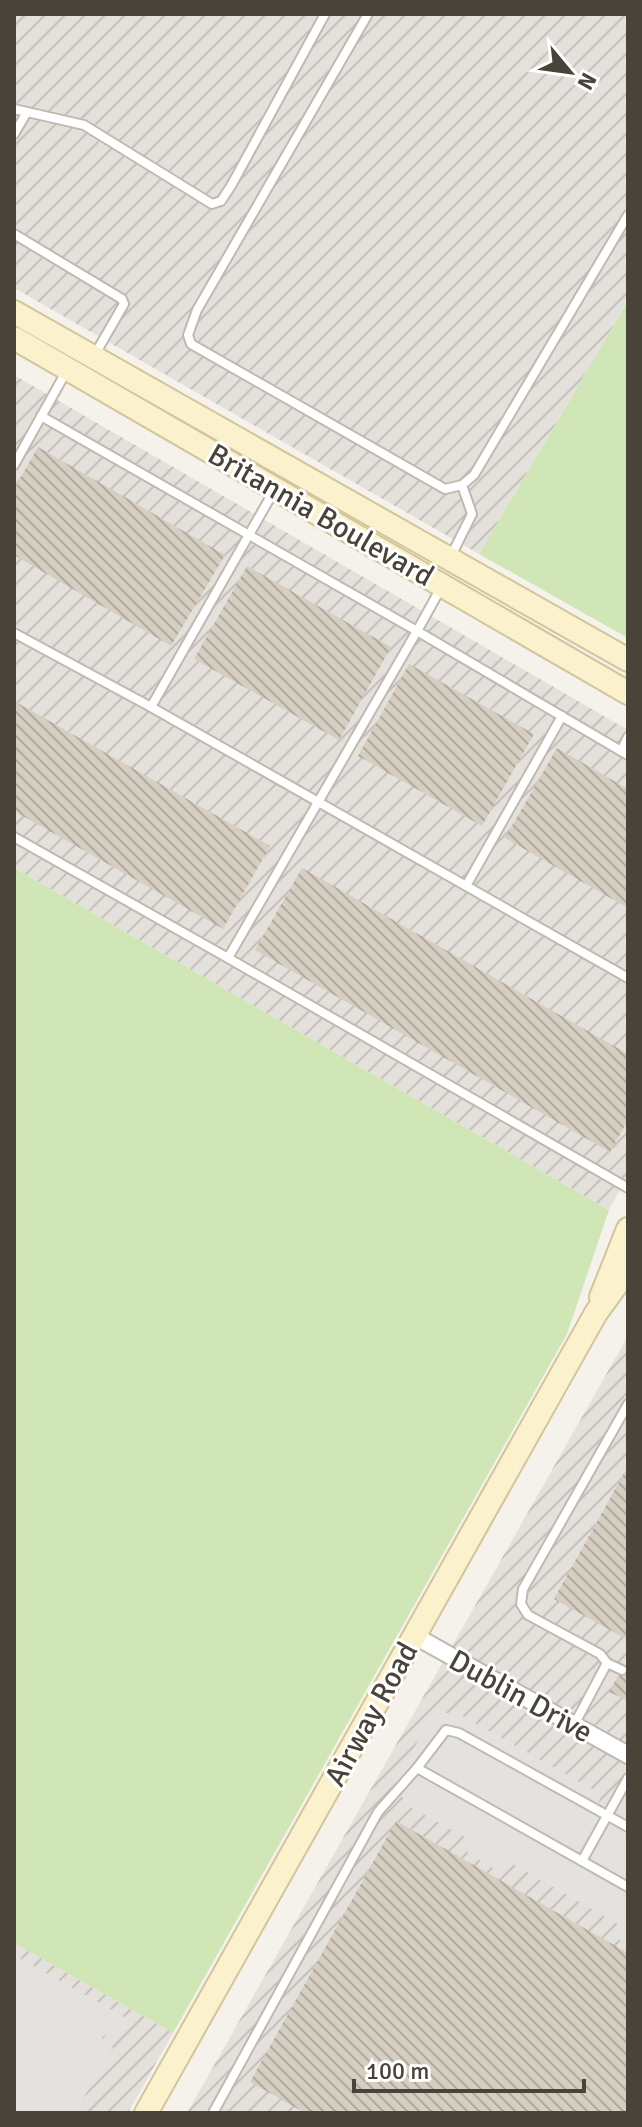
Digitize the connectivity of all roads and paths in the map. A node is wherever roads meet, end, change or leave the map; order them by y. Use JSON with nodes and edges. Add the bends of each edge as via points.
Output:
{"nodes":[{"id":1,"x":325,"y":14,"type":"edge"},
{"id":2,"x":368,"y":14,"type":"edge"},
{"id":3,"x":14,"y":109,"type":"edge"},
{"id":4,"x":27,"y":112,"type":"junction"},
{"id":5,"x":14,"y":134,"type":"edge"},
{"id":6,"x":628,"y":215,"type":"edge"},
{"id":7,"x":14,"y":234,"type":"edge"},
{"id":8,"x":14,"y":312,"type":"edge"},
{"id":9,"x":14,"y":338,"type":"edge"},
{"id":10,"x":93,"y":357,"type":"junction"},
{"id":11,"x":68,"y":369,"type":"junction"},
{"id":12,"x":41,"y":416,"type":"junction"},
{"id":13,"x":14,"y":465,"type":"edge"},
{"id":14,"x":462,"y":485,"type":"junction"},
{"id":15,"x":275,"y":489,"type":"junction"},
{"id":16,"x":249,"y":535,"type":"junction"},
{"id":17,"x":449,"y":559,"type":"junction"},
{"id":18,"x":442,"y":585,"type":"junction"},
{"id":19,"x":417,"y":631,"type":"junction"},
{"id":20,"x":14,"y":633,"type":"edge"},
{"id":21,"x":628,"y":660,"type":"edge"},
{"id":22,"x":628,"y":693,"type":"edge"},
{"id":23,"x":151,"y":707,"type":"junction"},
{"id":24,"x":562,"y":716,"type":"junction"},
{"id":25,"x":628,"y":737,"type":"edge"},
{"id":26,"x":624,"y":753,"type":"edge"},
{"id":27,"x":318,"y":802,"type":"junction"},
{"id":28,"x":14,"y":837,"type":"edge"},
{"id":29,"x":466,"y":886,"type":"junction"},
{"id":30,"x":228,"y":958,"type":"junction"},
{"id":31,"x":628,"y":978,"type":"edge"},
{"id":32,"x":628,"y":1188,"type":"edge"},
{"id":33,"x":628,"y":1229,"type":"edge"},
{"id":34,"x":628,"y":1269,"type":"edge"},
{"id":35,"x":596,"y":1313,"type":"junction"},
{"id":36,"x":628,"y":1404,"type":"edge"},
{"id":37,"x":415,"y":1636,"type":"junction"},
{"id":38,"x":607,"y":1663,"type":"junction"},
{"id":39,"x":622,"y":1670,"type":"dead end"},
{"id":40,"x":574,"y":1725,"type":"junction"},
{"id":41,"x":628,"y":1755,"type":"edge"},
{"id":42,"x":417,"y":1768,"type":"junction"},
{"id":43,"x":628,"y":1778,"type":"edge"},
{"id":44,"x":607,"y":1815,"type":"junction"},
{"id":45,"x":628,"y":1827,"type":"edge"},
{"id":46,"x":582,"y":1861,"type":"junction"},
{"id":47,"x":628,"y":1887,"type":"edge"},
{"id":48,"x":146,"y":2113,"type":"edge"},
{"id":49,"x":213,"y":2113,"type":"edge"}],
"edges":[{"from":1,"to":4,"type":"lane","via":[[231,186],[221,201],[212,204],[84,125]]},
{"from":2,"to":14,"type":"lane","via":[[197,310],[188,335],[191,344],[445,489]]},
{"from":3,"to":4,"type":"lane"},
{"from":4,"to":5,"type":"lane"},
{"from":6,"to":14,"type":"lane","via":[[474,475]]},
{"from":7,"to":10,"type":"lane","via":[[122,299],[124,304]]},
{"from":8,"to":10,"type":"main road","name":"Britannia Boulevard"},
{"from":9,"to":11,"type":"main road","name":"Britannia Boulevard"},
{"from":10,"to":17,"type":"main road","name":"Britannia Boulevard"},
{"from":11,"to":12,"type":"lane"},
{"from":11,"to":15,"type":"main road","name":"Britannia Boulevard"},
{"from":12,"to":13,"type":"lane"},
{"from":12,"to":16,"type":"lane"},
{"from":14,"to":17,"type":"lane","via":[[472,514]]},
{"from":15,"to":16,"type":"lane"},
{"from":15,"to":18,"type":"main road","name":"Britannia Boulevard"},
{"from":16,"to":19,"type":"lane"},
{"from":16,"to":23,"type":"lane"},
{"from":17,"to":21,"type":"main road","name":"Britannia Boulevard"},
{"from":18,"to":19,"type":"lane"},
{"from":18,"to":22,"type":"main road","name":"Britannia Boulevard"},
{"from":19,"to":24,"type":"lane"},
{"from":19,"to":27,"type":"lane"},
{"from":20,"to":23,"type":"lane"},
{"from":23,"to":27,"type":"lane"},
{"from":24,"to":26,"type":"lane"},
{"from":24,"to":29,"type":"lane"},
{"from":25,"to":26,"type":"lane"},
{"from":27,"to":29,"type":"lane"},
{"from":27,"to":30,"type":"lane"},
{"from":28,"to":30,"type":"lane"},
{"from":29,"to":31,"type":"lane"},
{"from":30,"to":32,"type":"lane"},
{"from":33,"to":35,"type":"main road","name":"Airway Road"},
{"from":34,"to":35,"type":"main road","name":"Airway Road"},
{"from":35,"to":37,"type":"main road","name":"Airway Road"},
{"from":36,"to":38,"type":"lane","via":[[523,1589],[521,1604],[528,1615],[600,1654]]},
{"from":37,"to":40,"type":"street","name":"Dublin Drive"},
{"from":37,"to":48,"type":"main road","name":"Airway Road"},
{"from":38,"to":39,"type":"lane"},
{"from":38,"to":40,"type":"lane"},
{"from":40,"to":41,"type":"street","name":"Dublin Drive"},
{"from":42,"to":44,"type":"lane","via":[[446,1730],[459,1733]]},
{"from":42,"to":46,"type":"lane"},
{"from":42,"to":49,"type":"lane","via":[[378,1812]]},
{"from":43,"to":44,"type":"lane"},
{"from":44,"to":45,"type":"lane"},
{"from":44,"to":46,"type":"lane"},
{"from":46,"to":47,"type":"lane"}]}
